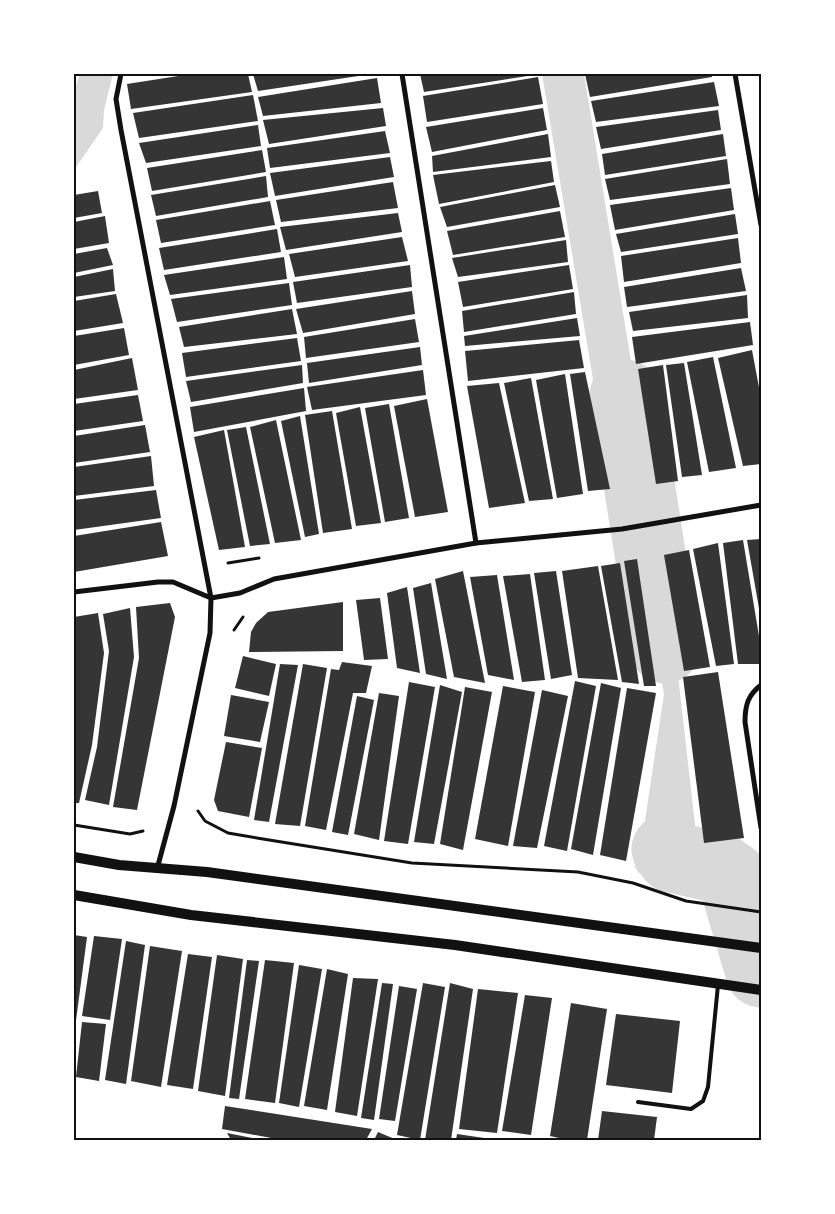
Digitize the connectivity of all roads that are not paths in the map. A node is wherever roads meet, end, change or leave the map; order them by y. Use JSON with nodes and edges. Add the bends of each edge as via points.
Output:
{"nodes":[{"id":1,"x":121,"y":74,"type":"edge"},
{"id":2,"x":402,"y":74,"type":"edge"},
{"id":3,"x":735,"y":74,"type":"edge"},
{"id":4,"x":761,"y":225,"type":"edge"},
{"id":5,"x":761,"y":505,"type":"edge"},
{"id":6,"x":476,"y":543,"type":"junction"},
{"id":7,"x":74,"y":592,"type":"edge"},
{"id":8,"x":211,"y":598,"type":"junction"},
{"id":9,"x":761,"y":686,"type":"edge"},
{"id":10,"x":761,"y":828,"type":"edge"},
{"id":11,"x":74,"y":857,"type":"edge"},
{"id":12,"x":157,"y":870,"type":"junction"},
{"id":13,"x":74,"y":895,"type":"edge"},
{"id":14,"x":761,"y":948,"type":"edge"},
{"id":15,"x":718,"y":984,"type":"junction"},
{"id":16,"x":761,"y":990,"type":"edge"},
{"id":17,"x":638,"y":1102,"type":"dead end"}],
"edges":[{"from":1,"to":8,"type":"street","via":[[116,99],[119,122]]},
{"from":2,"to":6,"type":"street"},
{"from":3,"to":4,"type":"street"},
{"from":5,"to":6,"type":"street","via":[[622,529]]},
{"from":6,"to":8,"type":"street","via":[[274,579],[240,593]]},
{"from":7,"to":8,"type":"street","via":[[173,582]]},
{"from":8,"to":12,"type":"street","via":[[210,633],[174,806]]},
{"from":9,"to":10,"type":"street","via":[[752,693],[745,706],[745,722]]},
{"from":11,"to":12,"type":"main road"},
{"from":12,"to":14,"type":"main road","via":[[206,872]]},
{"from":13,"to":15,"type":"main road","via":[[191,914],[455,945]]},
{"from":15,"to":16,"type":"main road"},
{"from":15,"to":17,"type":"lane","via":[[708,1088],[703,1101],[691,1109]]}]}
